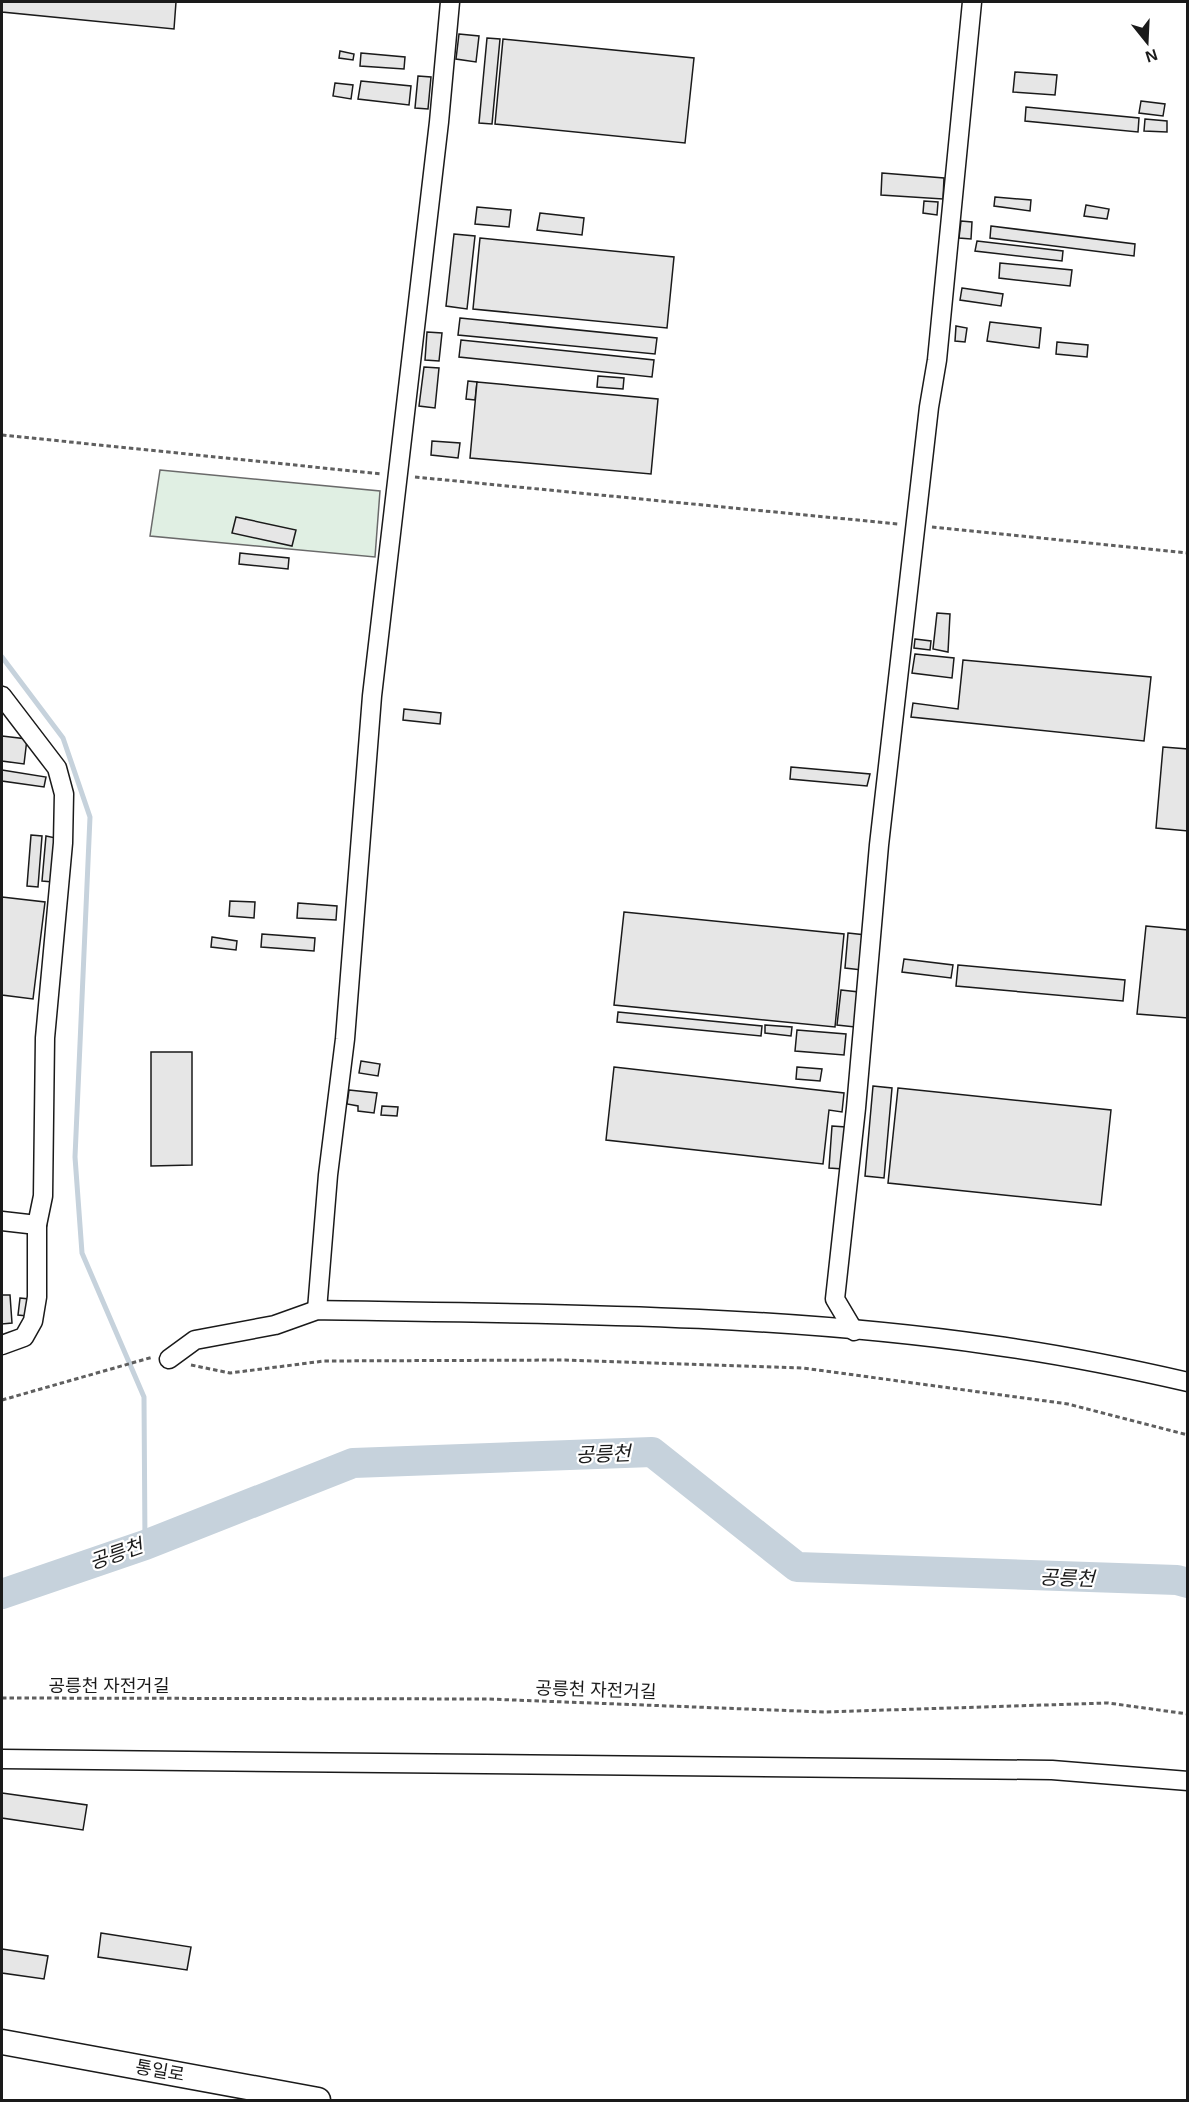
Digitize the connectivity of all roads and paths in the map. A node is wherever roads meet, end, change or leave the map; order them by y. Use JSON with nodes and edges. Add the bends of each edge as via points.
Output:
{"nodes":[{"id":1,"x":450,"y":2,"type":"edge"},
{"id":2,"x":972,"y":2,"type":"edge"},
{"id":3,"x":2,"y":435,"type":"edge"},
{"id":4,"x":397,"y":475,"type":"junction"},
{"id":5,"x":917,"y":526,"type":"junction"},
{"id":6,"x":1188,"y":553,"type":"edge"},
{"id":7,"x":2,"y":696,"type":"edge"},
{"id":8,"x":2,"y":1221,"type":"edge"},
{"id":9,"x":37,"y":1225,"type":"junction"},
{"id":10,"x":317,"y":1310,"type":"junction"},
{"id":11,"x":854,"y":1330,"type":"junction"},
{"id":12,"x":2,"y":1345,"type":"edge"},
{"id":13,"x":169,"y":1359,"type":"junction"},
{"id":14,"x":1188,"y":1382,"type":"edge"},
{"id":15,"x":2,"y":1400,"type":"edge"},
{"id":16,"x":1188,"y":1435,"type":"edge"},
{"id":17,"x":2,"y":1698,"type":"edge"},
{"id":18,"x":1188,"y":1714,"type":"edge"},
{"id":19,"x":2,"y":1759,"type":"edge"},
{"id":20,"x":1188,"y":1781,"type":"edge"},
{"id":21,"x":2,"y":2042,"type":"edge"},
{"id":22,"x":318,"y":2100,"type":"edge"}],
"edges":[{"from":1,"to":4,"type":"street"},
{"from":2,"to":5,"type":"street"},
{"from":3,"to":4,"type":"path"},
{"from":4,"to":5,"type":"path"},
{"from":4,"to":10,"type":"street","via":[[372,696],[345,1039]]},
{"from":5,"to":6,"type":"path"},
{"from":5,"to":11,"type":"street","via":[[879,845],[835,1299]]},
{"from":7,"to":9,"type":"street","via":[[57,768],[64,794],[45,1038],[43,1196]]},
{"from":8,"to":9,"type":"street"},
{"from":9,"to":12,"type":"street","via":[[33,1321],[24,1337]]},
{"from":10,"to":11,"type":"street","via":[[641,1316]]},
{"from":10,"to":13,"type":"street","via":[[276,1325],[195,1340]]},
{"from":11,"to":14,"type":"street","via":[[991,1344]]},
{"from":13,"to":15,"type":"path","via":[[150,1357]]},
{"from":13,"to":16,"type":"path","via":[[230,1373],[335,1361],[565,1360],[803,1368],[1068,1404]]},
{"from":17,"to":18,"type":"path","name":"공릉천 자전거길","via":[[488,1699],[824,1712],[1108,1703]]},
{"from":19,"to":20,"type":"street","via":[[1052,1770]]},
{"from":21,"to":22,"type":"main road","name":"통일로"}]}
